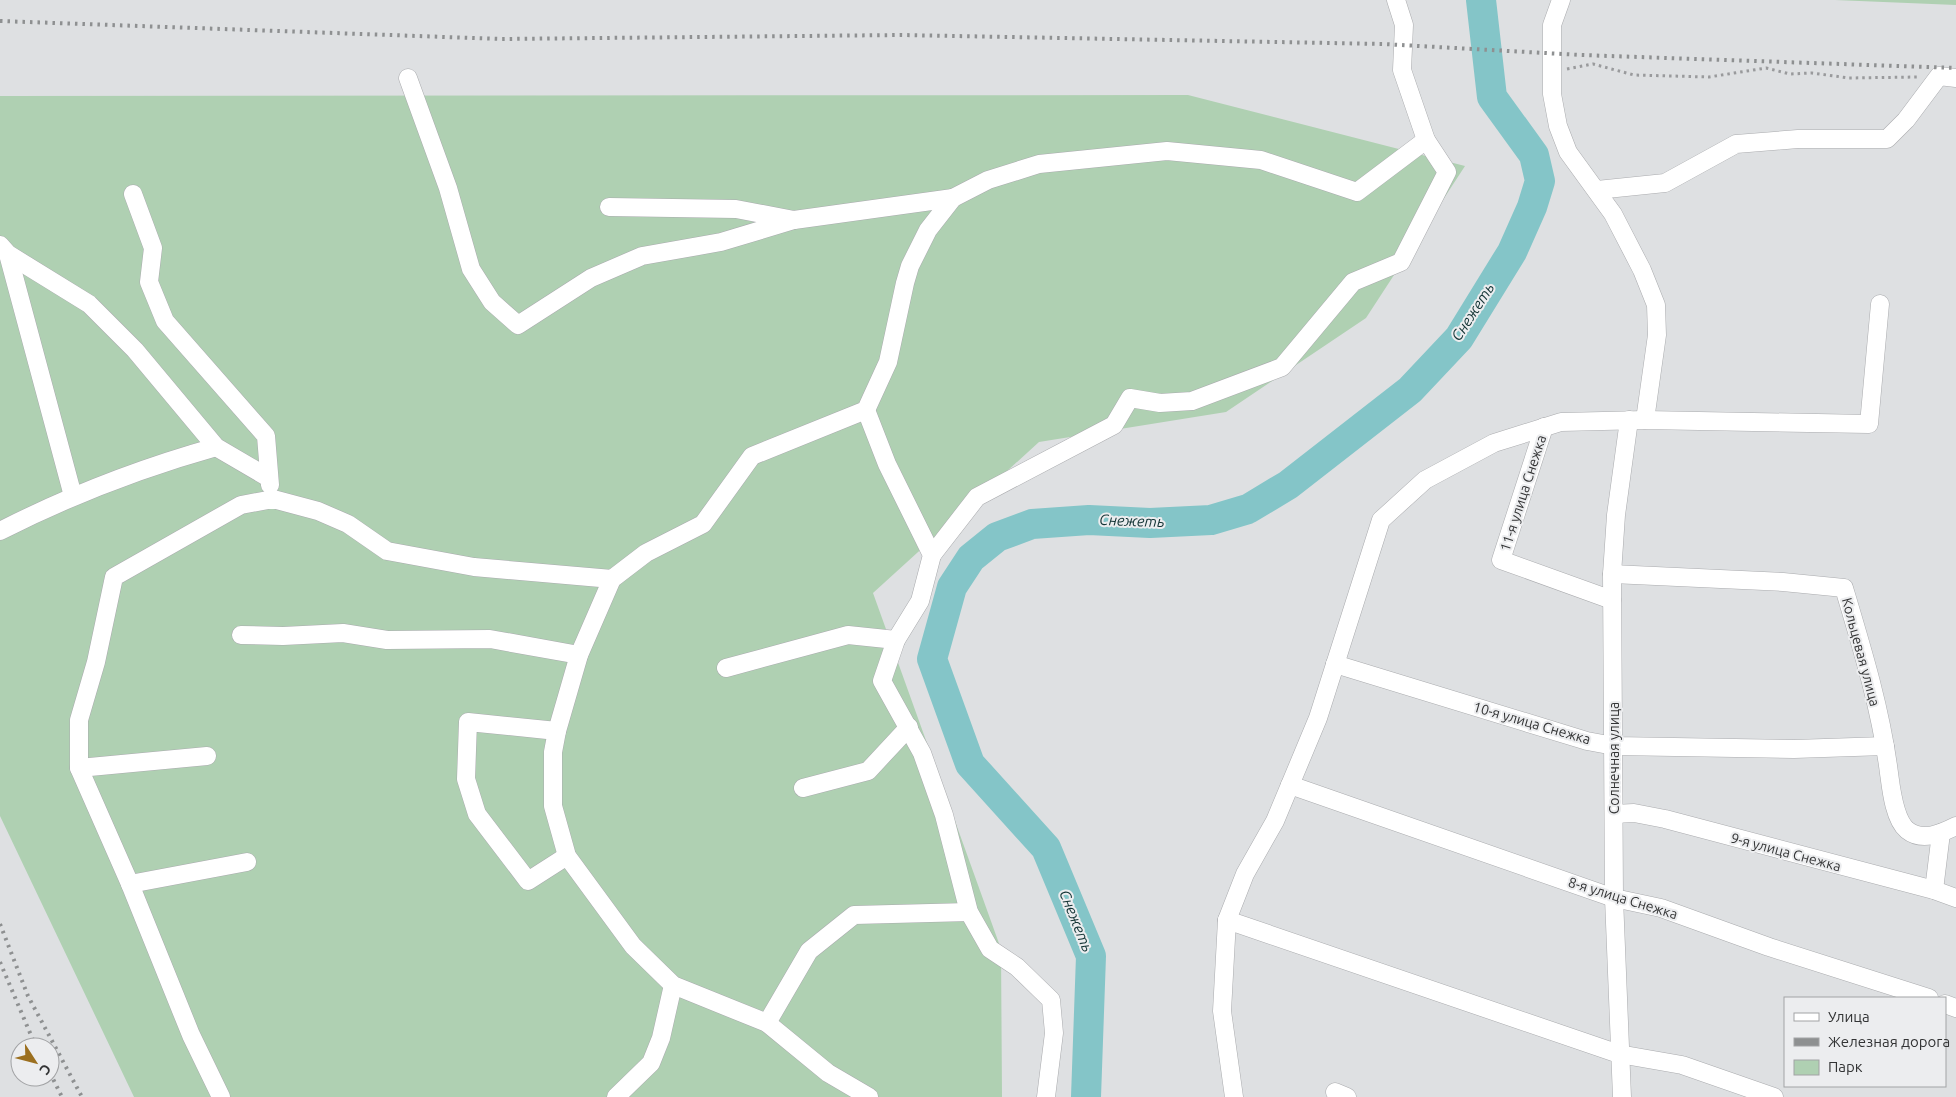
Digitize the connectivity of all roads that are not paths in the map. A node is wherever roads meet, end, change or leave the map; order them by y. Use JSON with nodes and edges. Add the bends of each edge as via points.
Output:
{"nodes":[{"id":1,"x":1396,"y":0,"type":"edge"},
{"id":2,"x":1561,"y":0,"type":"edge"},
{"id":3,"x":1948,"y":77,"type":"edge"},
{"id":4,"x":408,"y":78,"type":"dead end"},
{"id":5,"x":1426,"y":140,"type":"junction"},
{"id":6,"x":1597,"y":190,"type":"junction"},
{"id":7,"x":133,"y":194,"type":"dead end"},
{"id":8,"x":953,"y":198,"type":"junction"},
{"id":9,"x":610,"y":207,"type":"dead end"},
{"id":10,"x":794,"y":220,"type":"junction"},
{"id":11,"x":4,"y":250,"type":"edge"},
{"id":12,"x":1880,"y":304,"type":"dead end"},
{"id":13,"x":866,"y":410,"type":"junction"},
{"id":14,"x":1637,"y":420,"type":"junction"},
{"id":15,"x":1544,"y":427,"type":"junction"},
{"id":16,"x":216,"y":447,"type":"junction"},
{"id":17,"x":269,"y":478,"type":"junction"},
{"id":18,"x":73,"y":496,"type":"junction"},
{"id":19,"x":273,"y":499,"type":"junction"},
{"id":20,"x":0,"y":531,"type":"edge"},
{"id":21,"x":932,"y":555,"type":"junction"},
{"id":22,"x":1612,"y":574,"type":"junction"},
{"id":23,"x":612,"y":578,"type":"junction"},
{"id":24,"x":1612,"y":600,"type":"junction"},
{"id":25,"x":240,"y":635,"type":"dead end"},
{"id":26,"x":896,"y":640,"type":"junction"},
{"id":27,"x":579,"y":655,"type":"junction"},
{"id":28,"x":1334,"y":664,"type":"junction"},
{"id":29,"x":726,"y":668,"type":"dead end"},
{"id":30,"x":909,"y":728,"type":"junction"},
{"id":31,"x":557,"y":731,"type":"junction"},
{"id":32,"x":1614,"y":746,"type":"junction"},
{"id":33,"x":1886,"y":746,"type":"junction"},
{"id":34,"x":207,"y":756,"type":"dead end"},
{"id":35,"x":79,"y":768,"type":"junction"},
{"id":36,"x":1290,"y":785,"type":"junction"},
{"id":37,"x":803,"y":788,"type":"dead end"},
{"id":38,"x":1614,"y":814,"type":"junction"},
{"id":39,"x":1949,"y":830,"type":"edge"},
{"id":40,"x":567,"y":856,"type":"junction"},
{"id":41,"x":247,"y":862,"type":"dead end"},
{"id":42,"x":130,"y":884,"type":"junction"},
{"id":43,"x":1934,"y":890,"type":"junction"},
{"id":44,"x":1614,"y":898,"type":"junction"},
{"id":45,"x":1956,"y":898,"type":"edge"},
{"id":46,"x":969,"y":912,"type":"junction"},
{"id":47,"x":1227,"y":920,"type":"junction"},
{"id":48,"x":673,"y":985,"type":"junction"},
{"id":49,"x":1927,"y":997,"type":"edge"},
{"id":50,"x":767,"y":1023,"type":"junction"},
{"id":51,"x":1618,"y":1054,"type":"junction"},
{"id":52,"x":220,"y":1097,"type":"edge"},
{"id":53,"x":616,"y":1097,"type":"edge"},
{"id":54,"x":869,"y":1097,"type":"edge"},
{"id":55,"x":1046,"y":1097,"type":"edge"},
{"id":56,"x":1234,"y":1097,"type":"edge"},
{"id":57,"x":1622,"y":1097,"type":"edge"},
{"id":58,"x":1774,"y":1097,"type":"edge"}],
"edges":[{"from":1,"to":5,"type":"street","via":[[1404,25],[1402,70]]},
{"from":2,"to":6,"type":"street","name":"Солнечная улица","via":[[1552,25],[1552,72],[1558,126],[1568,152]]},
{"from":3,"to":6,"type":"street","via":[[1886,139],[1798,139],[1736,144],[1665,183]]},
{"from":4,"to":10,"type":"street","via":[[448,188],[471,269],[492,302],[518,325],[591,278],[642,256],[721,242]]},
{"from":5,"to":8,"type":"street","via":[[1357,192],[1261,160],[1167,151],[1039,164],[988,180]]},
{"from":5,"to":21,"type":"street","via":[[1447,172],[1401,262],[1353,282],[1282,367],[1192,401],[1160,403],[1130,398],[1114,424],[977,497]]},
{"from":6,"to":14,"type":"street","name":"Солнечная улица","via":[[1634,254],[1656,305],[1657,335]]},
{"from":7,"to":17,"type":"street","via":[[153,248],[149,282],[165,321],[266,436]]},
{"from":8,"to":10,"type":"street"},
{"from":8,"to":13,"type":"street","via":[[928,230],[910,266],[888,362]]},
{"from":9,"to":10,"type":"street","via":[[736,209]]},
{"from":11,"to":16,"type":"street","via":[[89,304],[135,350]]},
{"from":11,"to":18,"type":"street"},
{"from":12,"to":14,"type":"street","via":[[1869,424]]},
{"from":13,"to":21,"type":"street","via":[[887,464]]},
{"from":13,"to":23,"type":"street","via":[[752,456],[703,524],[646,553]]},
{"from":14,"to":15,"type":"street","via":[[1561,422]]},
{"from":14,"to":22,"type":"street","name":"Солнечная улица","via":[[1616,515]]},
{"from":15,"to":24,"type":"street","name":"11-я улица Снежка","via":[[1501,560]]},
{"from":15,"to":28,"type":"street","via":[[1494,443],[1425,480],[1381,520]]},
{"from":16,"to":17,"type":"street"},
{"from":16,"to":18,"type":"street","via":[[157,463]]},
{"from":17,"to":19,"type":"street"},
{"from":18,"to":20,"type":"street"},
{"from":19,"to":23,"type":"street","via":[[318,511],[348,524],[387,551],[474,567]]},
{"from":19,"to":35,"type":"street","via":[[241,505],[114,577],[96,662],[79,720]]},
{"from":21,"to":26,"type":"street","via":[[920,601]]},
{"from":22,"to":24,"type":"street","name":"Солнечная улица"},
{"from":22,"to":33,"type":"street","name":"Кольцевая улица","via":[[1844,588]]},
{"from":23,"to":27,"type":"street"},
{"from":24,"to":32,"type":"street","name":"Солнечная улица"},
{"from":25,"to":27,"type":"street","via":[[343,633],[387,640],[490,638]]},
{"from":26,"to":29,"type":"street","via":[[848,635]]},
{"from":26,"to":30,"type":"street","via":[[882,680]]},
{"from":27,"to":31,"type":"street"},
{"from":28,"to":32,"type":"street","name":"10-я улица Снежка","via":[[1587,741]]},
{"from":28,"to":36,"type":"street","via":[[1318,718]]},
{"from":30,"to":37,"type":"street","via":[[868,771]]},
{"from":30,"to":46,"type":"street","via":[[922,753],[944,815]]},
{"from":31,"to":40,"type":"street","via":[[553,806]]},
{"from":31,"to":40,"type":"street","via":[[468,722],[466,779],[477,814],[528,881]]},
{"from":32,"to":33,"type":"street","name":"10-я улица Снежка","via":[[1794,749]]},
{"from":32,"to":38,"type":"street","name":"Солнечная улица"},
{"from":33,"to":39,"type":"street","name":"Кольцевая улица","via":[[1892,802],[1906,829],[1921,837]]},
{"from":34,"to":35,"type":"street"},
{"from":35,"to":42,"type":"street"},
{"from":36,"to":44,"type":"street","name":"8-я улица Снежка"},
{"from":36,"to":47,"type":"street","via":[[1275,821],[1245,874]]},
{"from":38,"to":43,"type":"street","name":"9-я улица Снежка","via":[[1634,813],[1665,819]]},
{"from":38,"to":44,"type":"street","name":"Солнечная улица"},
{"from":39,"to":43,"type":"street"},
{"from":40,"to":48,"type":"street","via":[[633,946]]},
{"from":41,"to":42,"type":"street"},
{"from":42,"to":52,"type":"street","via":[[191,1035]]},
{"from":43,"to":45,"type":"street","name":"9-я улица Снежка"},
{"from":44,"to":49,"type":"street","name":"8-я улица Снежка","via":[[1660,908],[1769,947]]},
{"from":44,"to":51,"type":"street","name":"Солнечная улица"},
{"from":46,"to":50,"type":"street","via":[[854,915],[810,951]]},
{"from":46,"to":55,"type":"street","via":[[990,949],[1017,966],[1051,1000],[1054,1033]]},
{"from":47,"to":51,"type":"street"},
{"from":47,"to":56,"type":"street","via":[[1222,1011]]},
{"from":48,"to":50,"type":"street"},
{"from":48,"to":53,"type":"street","via":[[661,1038],[651,1063]]},
{"from":50,"to":54,"type":"street","via":[[828,1073]]},
{"from":51,"to":57,"type":"street","name":"Солнечная улица"},
{"from":51,"to":58,"type":"street","via":[[1682,1065]]}]}
